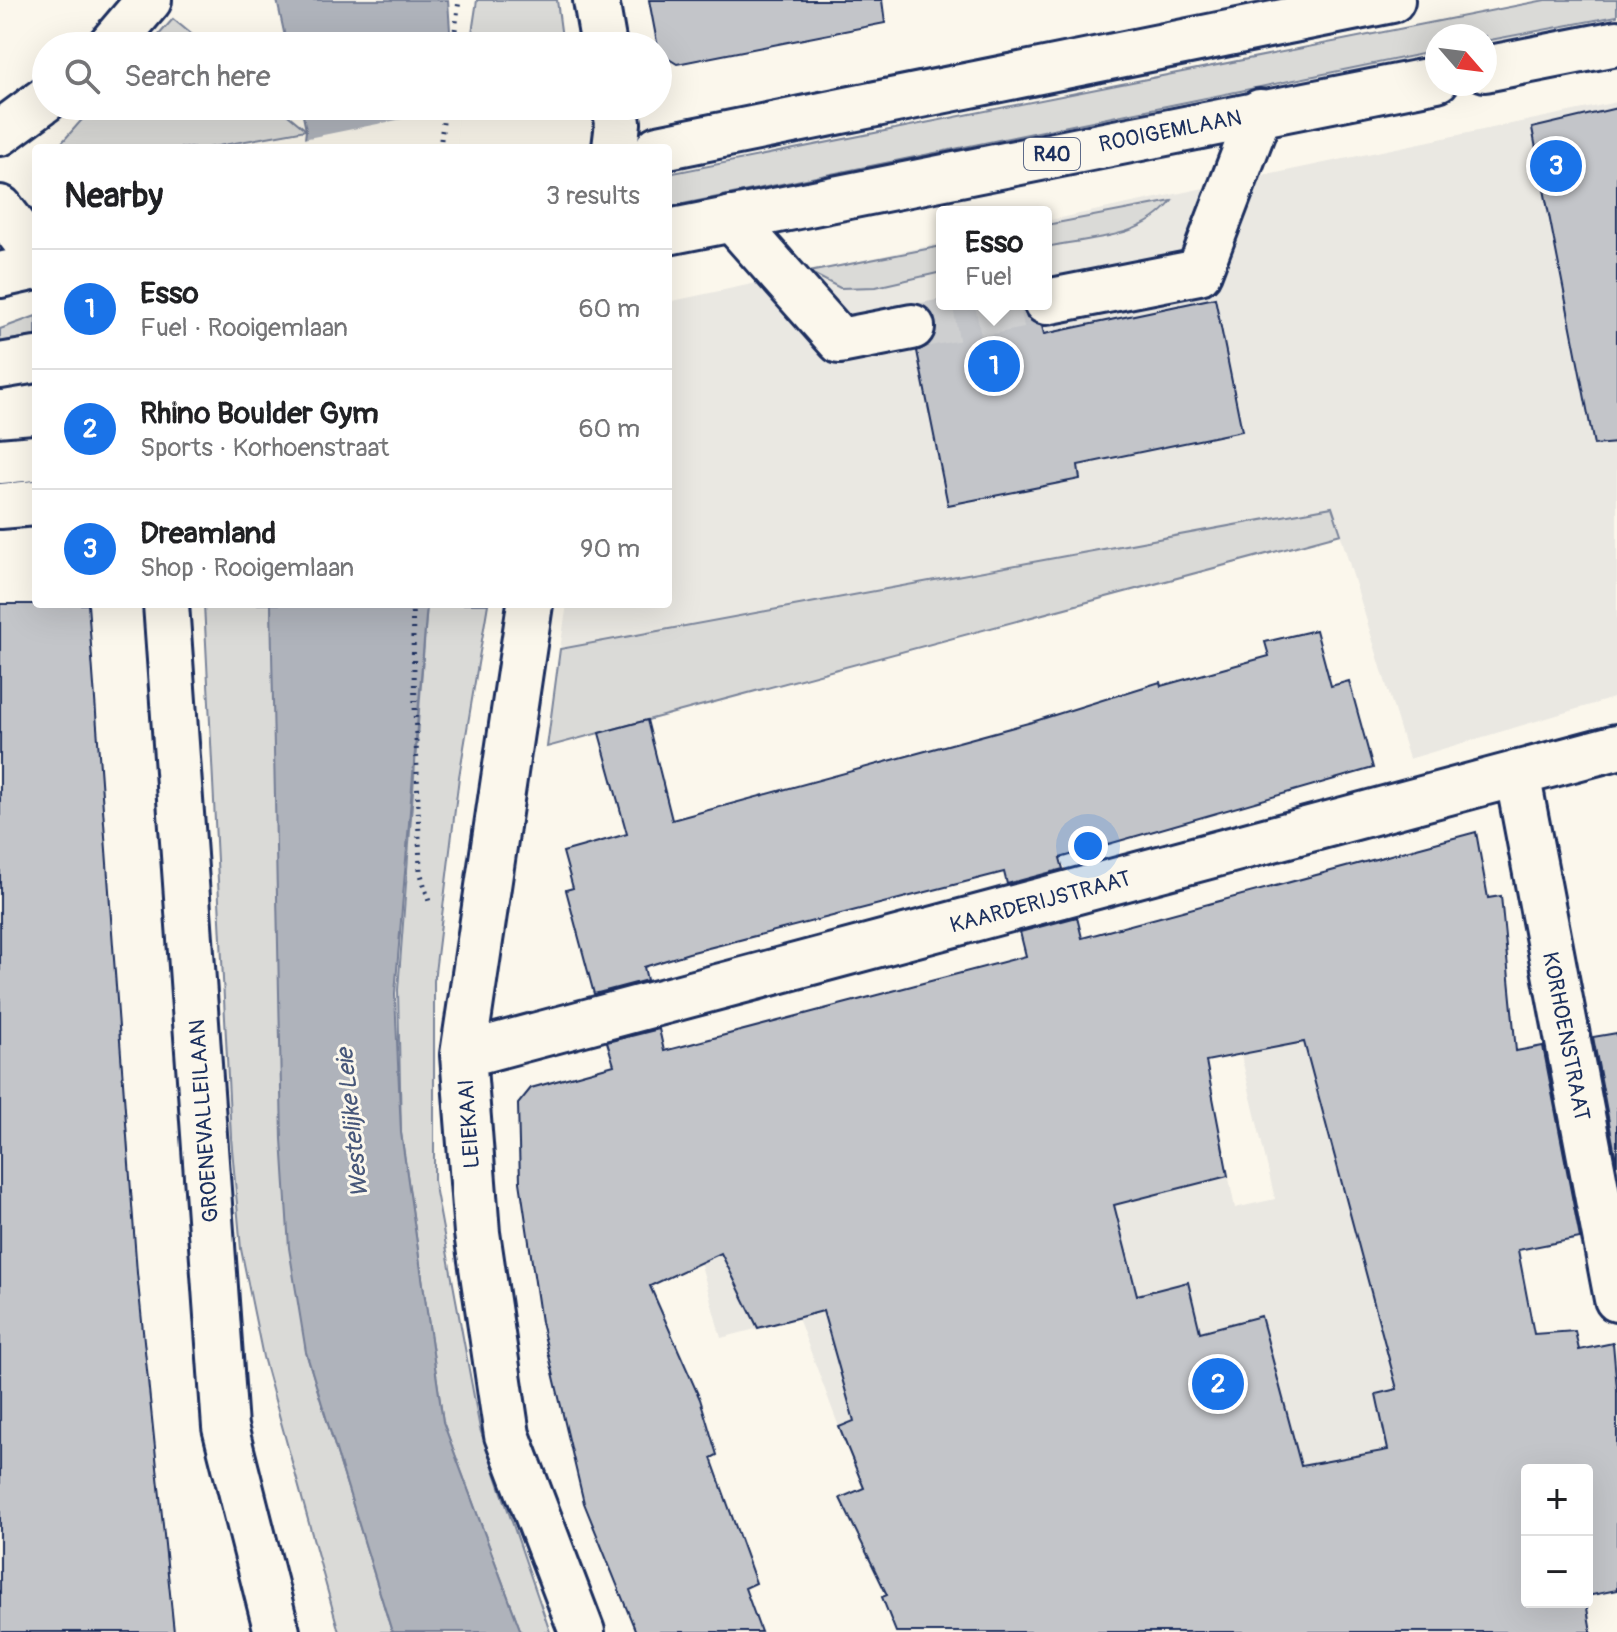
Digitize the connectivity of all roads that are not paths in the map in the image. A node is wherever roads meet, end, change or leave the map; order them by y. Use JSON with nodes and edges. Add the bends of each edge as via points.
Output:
{"nodes":[{"id":1,"x":149,"y":0,"type":"edge"},
{"id":2,"x":596,"y":0,"type":"edge"},
{"id":3,"x":1392,"y":0,"type":"edge"},
{"id":4,"x":122,"y":32,"type":"edge"},
{"id":5,"x":602,"y":32,"type":"edge"},
{"id":6,"x":1617,"y":43,"type":"edge"},
{"id":7,"x":1497,"y":67,"type":"edge"},
{"id":8,"x":1425,"y":81,"type":"edge"},
{"id":9,"x":32,"y":109,"type":"edge"},
{"id":10,"x":1260,"y":112,"type":"junction"},
{"id":11,"x":617,"y":120,"type":"edge"},
{"id":12,"x":0,"y":133,"type":"edge"},
{"id":13,"x":615,"y":144,"type":"edge"},
{"id":14,"x":672,"y":145,"type":"edge"},
{"id":15,"x":0,"y":208,"type":"edge"},
{"id":16,"x":732,"y":219,"type":"junction"},
{"id":17,"x":672,"y":231,"type":"edge"},
{"id":18,"x":32,"y":250,"type":"edge"},
{"id":19,"x":32,"y":268,"type":"edge"},
{"id":20,"x":0,"y":275,"type":"edge"},
{"id":21,"x":1052,"y":301,"type":"edge"},
{"id":22,"x":912,"y":327,"type":"tunnel mouth"},
{"id":23,"x":32,"y":361,"type":"edge"},
{"id":24,"x":0,"y":366,"type":"edge"},
{"id":25,"x":32,"y":458,"type":"edge"},
{"id":26,"x":0,"y":461,"type":"edge"},
{"id":27,"x":32,"y":503,"type":"edge"},
{"id":28,"x":0,"y":506,"type":"edge"},
{"id":29,"x":166,"y":608,"type":"edge"},
{"id":30,"x":529,"y":608,"type":"edge"},
{"id":31,"x":1617,"y":747,"type":"edge"},
{"id":32,"x":1517,"y":773,"type":"junction"},
{"id":33,"x":463,"y":1055,"type":"junction"},
{"id":34,"x":1617,"y":1299,"type":"edge"},
{"id":35,"x":277,"y":1632,"type":"edge"},
{"id":36,"x":582,"y":1632,"type":"edge"}],
"edges":[{"from":1,"to":4,"type":"street"},
{"from":2,"to":5,"type":"street"},
{"from":3,"to":14,"type":"street"},
{"from":6,"to":7,"type":"street"},
{"from":8,"to":10,"type":"street","name":"ROOIGEMLAAN","number":"R40"},
{"from":9,"to":12,"type":"street"},
{"from":10,"to":16,"type":"street","name":"ROOIGEMLAAN","number":"R40"},
{"from":10,"to":21,"type":"street","via":[[1199,272]]},
{"from":11,"to":13,"type":"street"},
{"from":15,"to":18,"type":"street"},
{"from":16,"to":17,"type":"street","name":"ROOIGEMLAAN","number":"R40"},
{"from":16,"to":22,"type":"street","via":[[840,341]]},
{"from":19,"to":20,"type":"street"},
{"from":23,"to":24,"type":"street"},
{"from":25,"to":26,"type":"street"},
{"from":27,"to":28,"type":"street"},
{"from":29,"to":35,"type":"street","name":"GROENEVALLEILAAN","via":[[225,1427]]},
{"from":30,"to":33,"type":"street","name":"LEIEKAAI"},
{"from":31,"to":32,"type":"street","name":"KAARDERIJSTRAAT"},
{"from":32,"to":33,"type":"street","name":"KAARDERIJSTRAAT"},
{"from":32,"to":34,"type":"street","name":"KORHOENSTRAAT"},
{"from":33,"to":36,"type":"street","name":"LEIEKAAI","via":[[477,1233],[507,1435]]}]}
